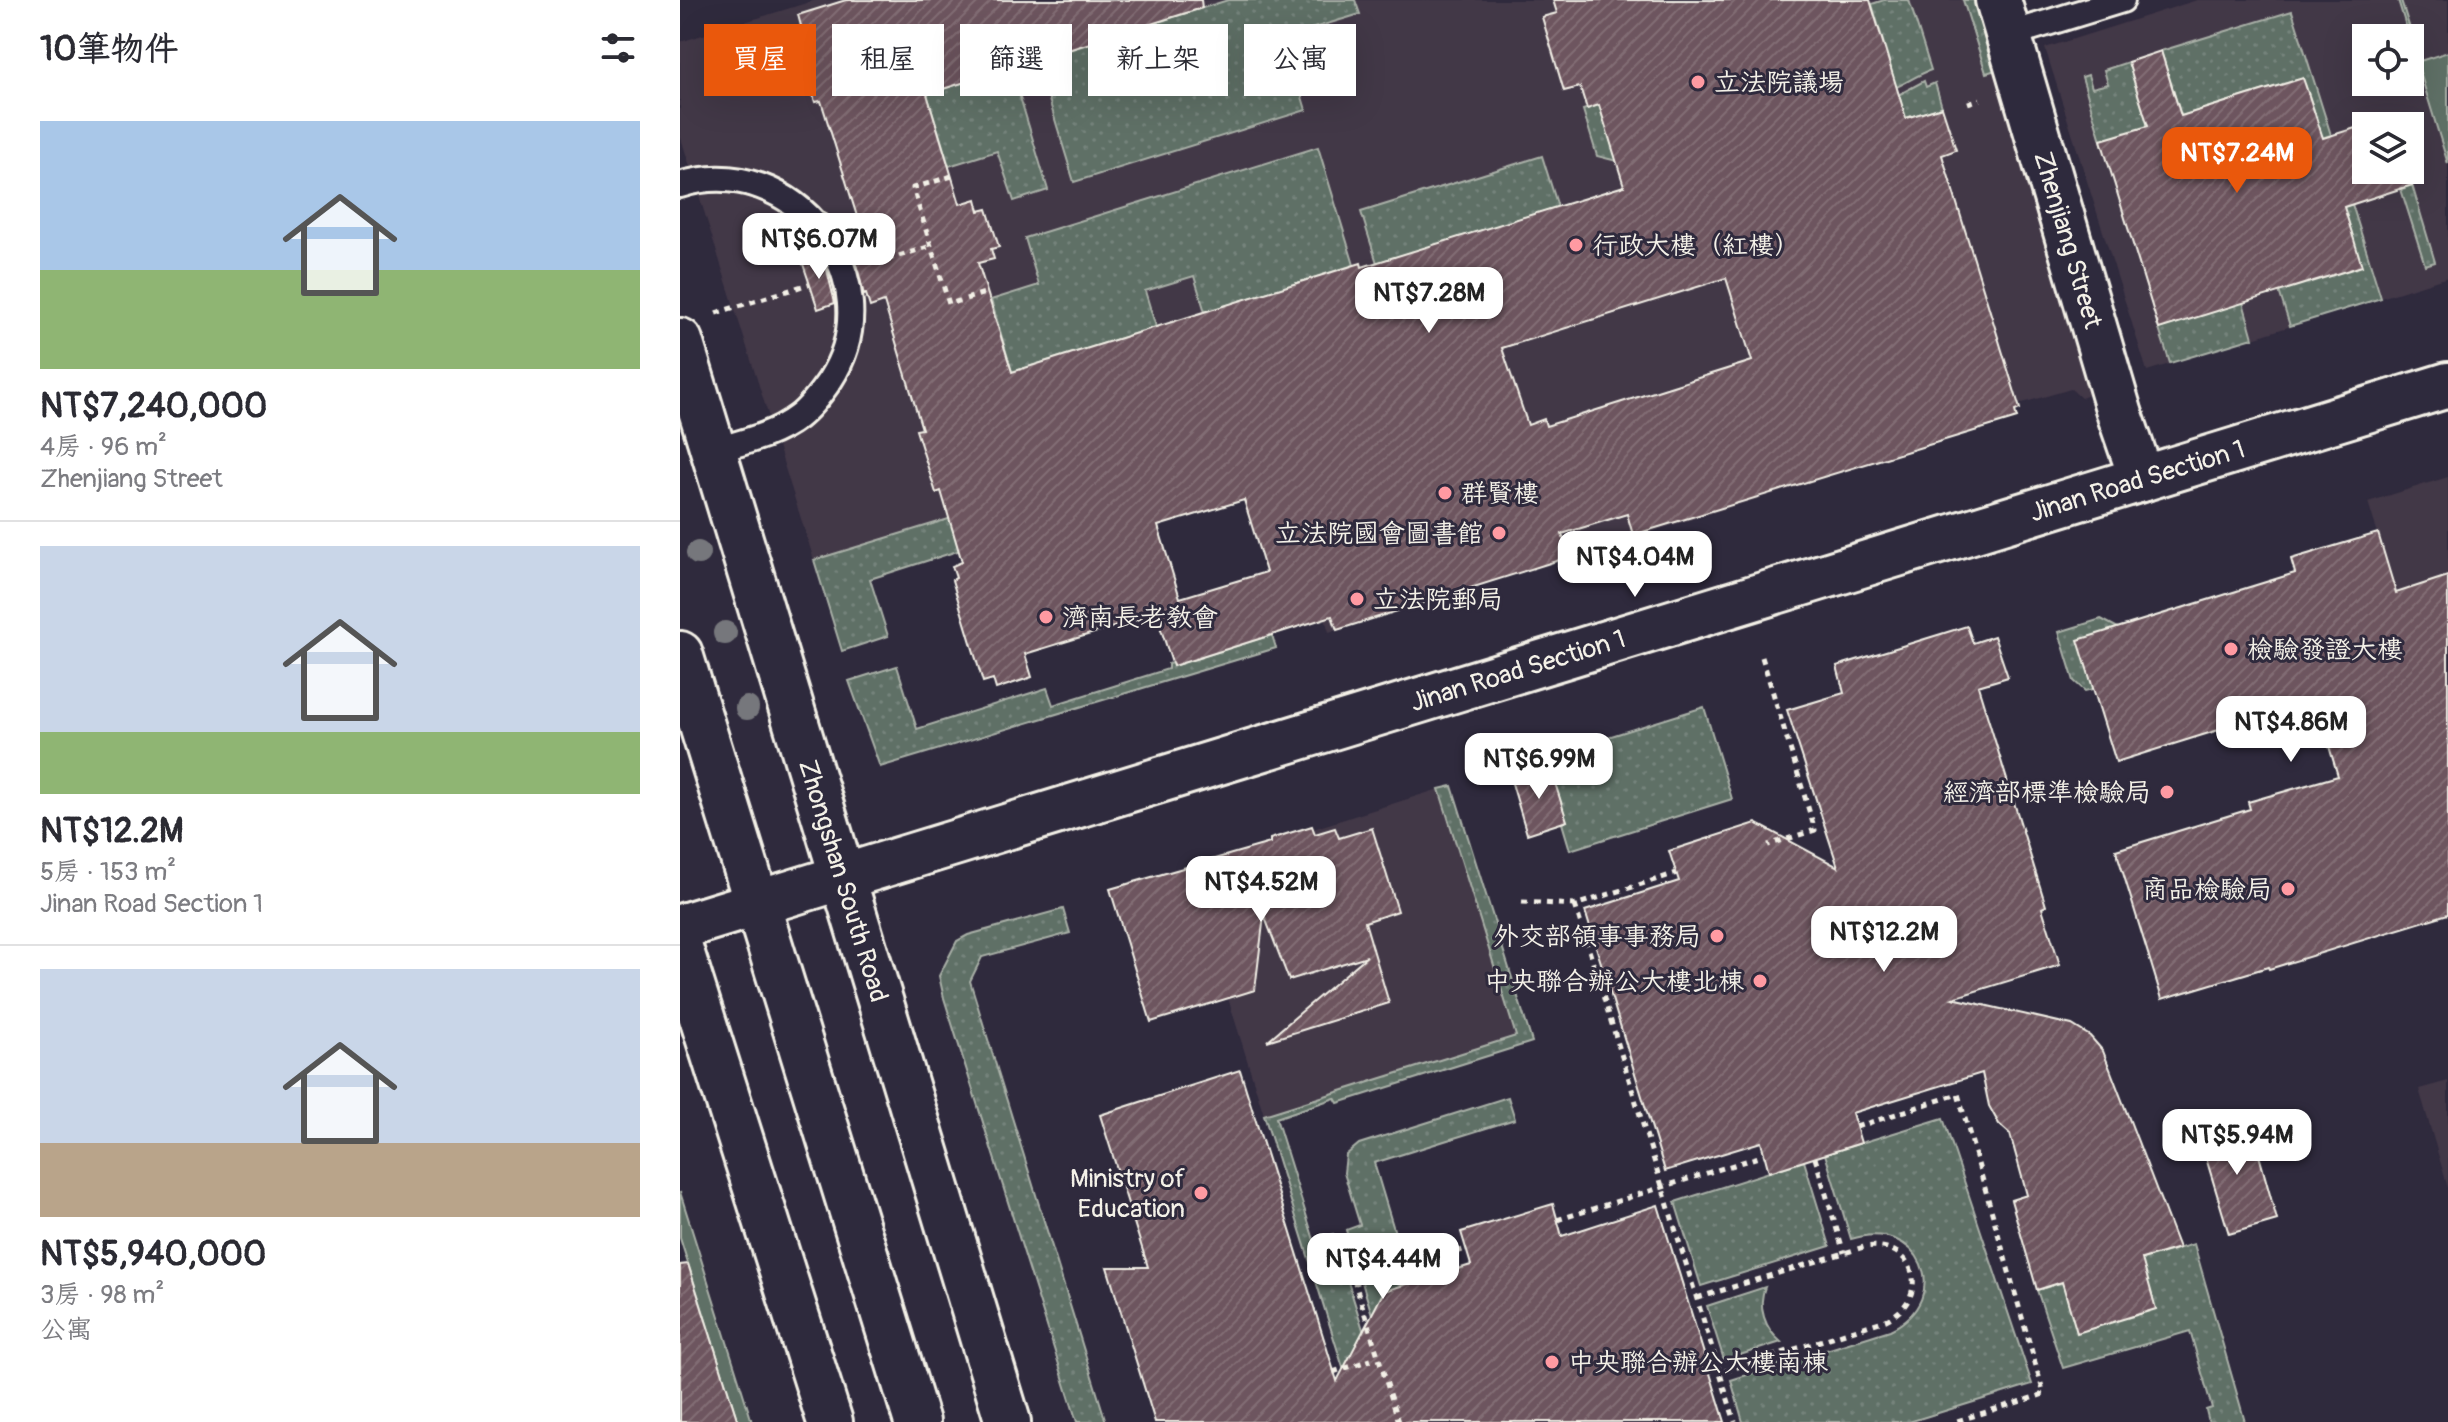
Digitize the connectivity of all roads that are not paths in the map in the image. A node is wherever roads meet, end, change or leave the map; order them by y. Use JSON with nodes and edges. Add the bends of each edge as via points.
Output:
{"nodes":[{"id":1,"x":2122,"y":0,"type":"edge"},
{"id":2,"x":2003,"y":18,"type":"edge"},
{"id":3,"x":680,"y":185,"type":"edge"},
{"id":4,"x":680,"y":341,"type":"edge"},
{"id":5,"x":2448,"y":385,"type":"edge"},
{"id":6,"x":713,"y":451,"type":"junction"},
{"id":7,"x":2142,"y":479,"type":"junction"},
{"id":8,"x":680,"y":654,"type":"edge"},
{"id":9,"x":842,"y":878,"type":"junction"},
{"id":10,"x":757,"y":904,"type":"junction"},
{"id":11,"x":680,"y":927,"type":"edge"},
{"id":12,"x":680,"y":948,"type":"edge"},
{"id":13,"x":830,"y":1422,"type":"edge"},
{"id":14,"x":917,"y":1422,"type":"edge"},
{"id":15,"x":1008,"y":1422,"type":"edge"}],
"edges":[{"from":1,"to":2,"type":"lane"},
{"from":2,"to":7,"type":"main road","name":"Zhenjiang Street"},
{"from":3,"to":6,"type":"lane","via":[[737,180],[794,203],[834,248],[846,277],[850,308],[838,368],[800,416],[773,432]]},
{"from":4,"to":6,"type":"main road","name":"Zhongshan South Road"},
{"from":5,"to":7,"type":"main road","name":"Jinan Road Section 1"},
{"from":6,"to":9,"type":"main road","name":"Zhongshan South Road"},
{"from":7,"to":9,"type":"main road","name":"Jinan Road Section 1"},
{"from":8,"to":10,"type":"main road"},
{"from":9,"to":10,"type":"main road","name":"Jinan Road Section 1"},
{"from":9,"to":15,"type":"main road","name":"Zhongshan South Road"},
{"from":10,"to":11,"type":"main road","name":"Jinan Road Section 1"},
{"from":10,"to":14,"type":"main road"},
{"from":12,"to":13,"type":"main road"}]}
